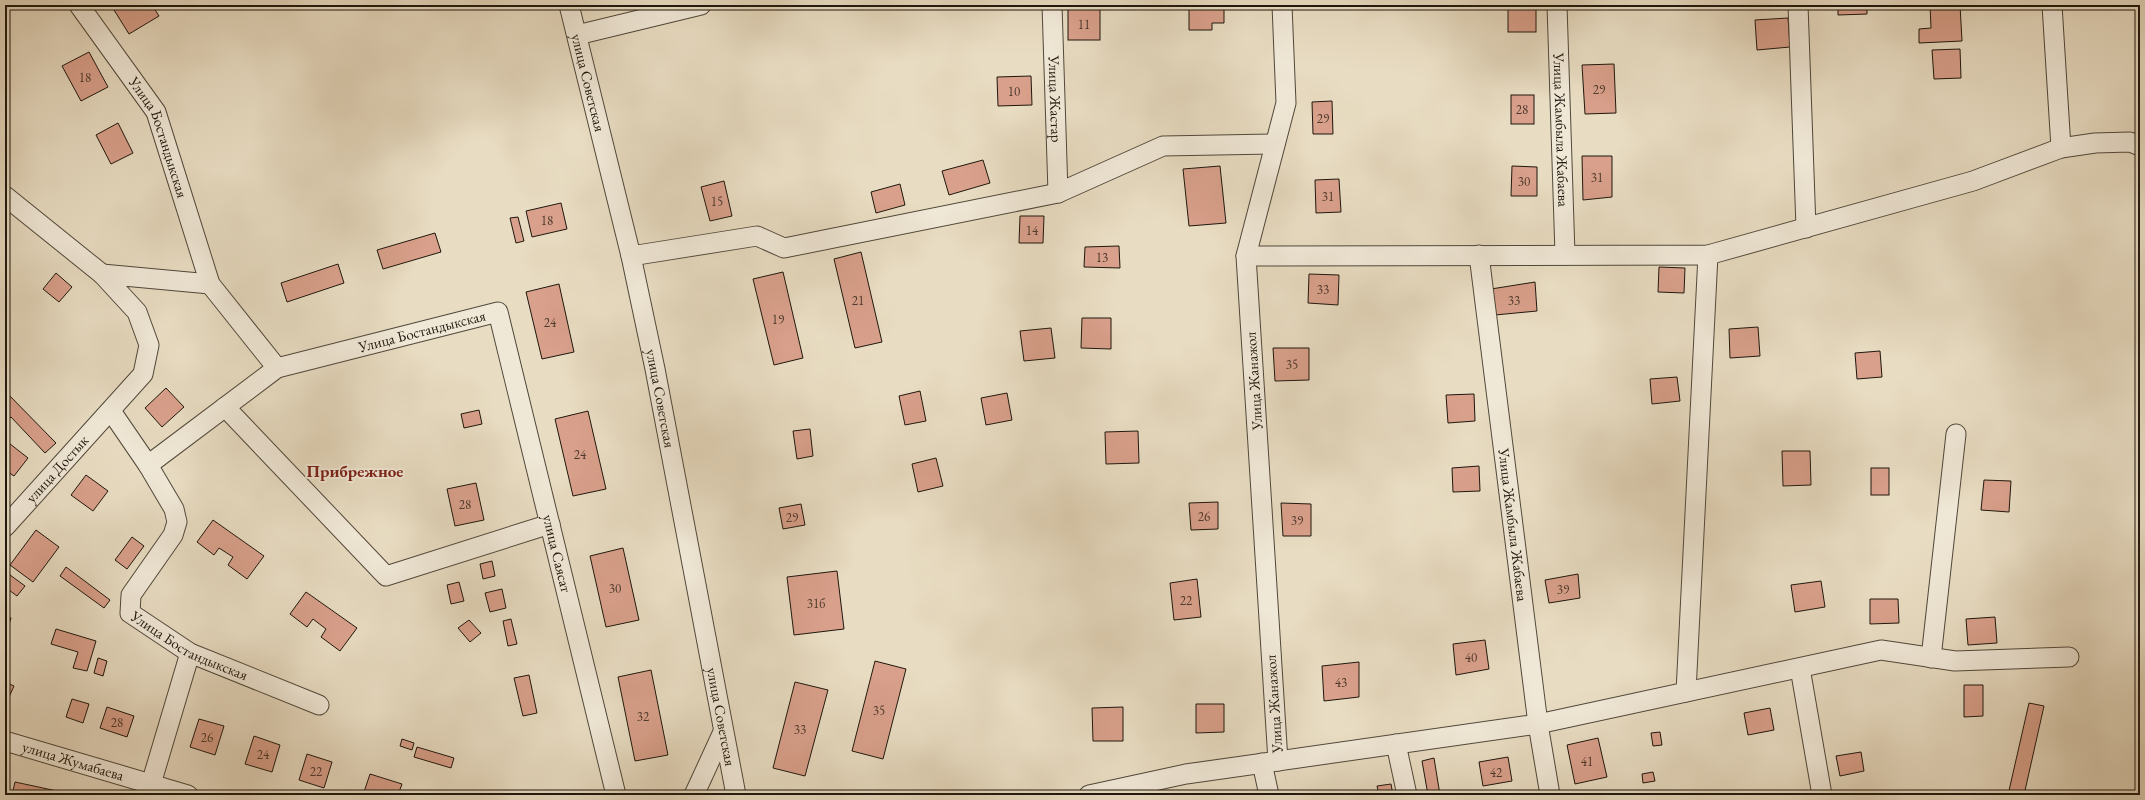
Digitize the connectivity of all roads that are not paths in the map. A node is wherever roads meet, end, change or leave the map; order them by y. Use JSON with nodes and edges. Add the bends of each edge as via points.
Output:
{"nodes":[{"id":1,"x":79,"y":5,"type":"edge"},
{"id":2,"x":570,"y":5,"type":"edge"},
{"id":3,"x":701,"y":5,"type":"edge"},
{"id":4,"x":1052,"y":5,"type":"edge"},
{"id":5,"x":1282,"y":5,"type":"edge"},
{"id":6,"x":1557,"y":5,"type":"edge"},
{"id":7,"x":1798,"y":5,"type":"edge"},
{"id":8,"x":2052,"y":5,"type":"edge"},
{"id":9,"x":655,"y":10,"type":"edge"},
{"id":10,"x":577,"y":35,"type":"junction"},
{"id":11,"x":1275,"y":144,"type":"junction"},
{"id":12,"x":2140,"y":146,"type":"edge"},
{"id":13,"x":2061,"y":148,"type":"junction"},
{"id":14,"x":1058,"y":193,"type":"junction"},
{"id":15,"x":5,"y":196,"type":"edge"},
{"id":16,"x":1806,"y":228,"type":"junction"},
{"id":17,"x":1479,"y":255,"type":"junction"},
{"id":18,"x":1565,"y":255,"type":"junction"},
{"id":19,"x":1708,"y":255,"type":"junction"},
{"id":20,"x":631,"y":256,"type":"junction"},
{"id":21,"x":1246,"y":256,"type":"junction"},
{"id":22,"x":102,"y":274,"type":"junction"},
{"id":23,"x":210,"y":284,"type":"junction"},
{"id":24,"x":498,"y":312,"type":"joint"},
{"id":25,"x":277,"y":368,"type":"junction"},
{"id":26,"x":224,"y":407,"type":"junction"},
{"id":27,"x":111,"y":412,"type":"junction"},
{"id":28,"x":1956,"y":434,"type":"dead end"},
{"id":29,"x":148,"y":465,"type":"junction"},
{"id":30,"x":550,"y":524,"type":"junction"},
{"id":31,"x":5,"y":527,"type":"edge"},
{"id":32,"x":190,"y":653,"type":"junction"},
{"id":33,"x":2070,"y":657,"type":"dead end"},
{"id":34,"x":1931,"y":658,"type":"junction"},
{"id":35,"x":1800,"y":668,"type":"junction"},
{"id":36,"x":1686,"y":692,"type":"junction"},
{"id":37,"x":319,"y":704,"type":"dead end"},
{"id":38,"x":1538,"y":724,"type":"junction"},
{"id":39,"x":723,"y":732,"type":"junction"},
{"id":40,"x":5,"y":741,"type":"edge"},
{"id":41,"x":1396,"y":744,"type":"junction"},
{"id":42,"x":1270,"y":762,"type":"junction"},
{"id":43,"x":152,"y":784,"type":"junction"},
{"id":44,"x":188,"y":795,"type":"edge"},
{"id":45,"x":616,"y":795,"type":"edge"},
{"id":46,"x":694,"y":795,"type":"edge"},
{"id":47,"x":736,"y":795,"type":"edge"},
{"id":48,"x":1089,"y":795,"type":"edge"},
{"id":49,"x":1269,"y":795,"type":"edge"},
{"id":50,"x":1407,"y":795,"type":"edge"},
{"id":51,"x":1550,"y":795,"type":"edge"},
{"id":52,"x":1822,"y":795,"type":"edge"}],
"edges":[{"from":1,"to":23,"type":"street","name":"Улица Бостандыкская","via":[[156,112]]},
{"from":2,"to":10,"type":"street","name":"улица Советская"},
{"from":3,"to":9,"type":"street"},
{"from":4,"to":14,"type":"street","name":"Улица Жастар"},
{"from":5,"to":11,"type":"street","name":"Улица Жанажол","via":[[1286,103]]},
{"from":6,"to":18,"type":"street","name":"Улица Жамбыла Жабаева"},
{"from":7,"to":16,"type":"street"},
{"from":8,"to":13,"type":"street"},
{"from":9,"to":10,"type":"street"},
{"from":10,"to":20,"type":"street","name":"улица Советская"},
{"from":11,"to":14,"type":"street","via":[[1163,146]]},
{"from":11,"to":21,"type":"street","name":"Улица Жанажол"},
{"from":12,"to":13,"type":"street","via":[[2130,142],[2095,143]]},
{"from":13,"to":16,"type":"street","via":[[1973,182]]},
{"from":14,"to":20,"type":"street","via":[[784,248],[757,236]]},
{"from":15,"to":22,"type":"street"},
{"from":16,"to":19,"type":"street"},
{"from":17,"to":18,"type":"street"},
{"from":17,"to":21,"type":"street"},
{"from":17,"to":38,"type":"street","name":"Улица Жамбыла Жабаева"},
{"from":18,"to":19,"type":"street"},
{"from":19,"to":36,"type":"street"},
{"from":20,"to":39,"type":"street","name":"улица Советская","via":[[657,377]]},
{"from":21,"to":42,"type":"street","name":"Улица Жанажол"},
{"from":22,"to":23,"type":"street"},
{"from":22,"to":27,"type":"street","via":[[137,312],[149,345],[143,374]]},
{"from":23,"to":25,"type":"street","name":"Улица Бостандыкская"},
{"from":24,"to":25,"type":"street","name":"Улица Бостандыкская"},
{"from":24,"to":30,"type":"street","name":"улица Саясат"},
{"from":25,"to":26,"type":"street","name":"Улица Бостандыкская"},
{"from":26,"to":29,"type":"street","name":"Улица Бостандыкская"},
{"from":26,"to":30,"type":"street","via":[[386,576]]},
{"from":27,"to":29,"type":"street","name":"Улица Бостандыкская"},
{"from":27,"to":31,"type":"street","name":"улица Достык"},
{"from":28,"to":34,"type":"street"},
{"from":29,"to":32,"type":"street","name":"Улица Бостандыкская","via":[[174,509],[177,522],[173,535],[131,595],[130,613]]},
{"from":30,"to":45,"type":"street","name":"улица Саясат"},
{"from":32,"to":37,"type":"street","name":"Улица Бостандыкская"},
{"from":32,"to":43,"type":"street"},
{"from":33,"to":34,"type":"street","via":[[1955,661]]},
{"from":34,"to":35,"type":"street","via":[[1881,650]]},
{"from":35,"to":36,"type":"street"},
{"from":35,"to":52,"type":"street"},
{"from":36,"to":38,"type":"street"},
{"from":38,"to":41,"type":"street"},
{"from":38,"to":51,"type":"street","name":"Улица Жамбыла Жабаева"},
{"from":39,"to":46,"type":"street"},
{"from":39,"to":47,"type":"street","name":"улица Советская"},
{"from":40,"to":43,"type":"street","name":"улица Жумабаева"},
{"from":41,"to":42,"type":"street"},
{"from":41,"to":50,"type":"street"},
{"from":42,"to":48,"type":"street","via":[[1186,774]]},
{"from":42,"to":49,"type":"street","name":"Улица Жанажол"},
{"from":43,"to":44,"type":"street","name":"улица Жумабаева"}]}
